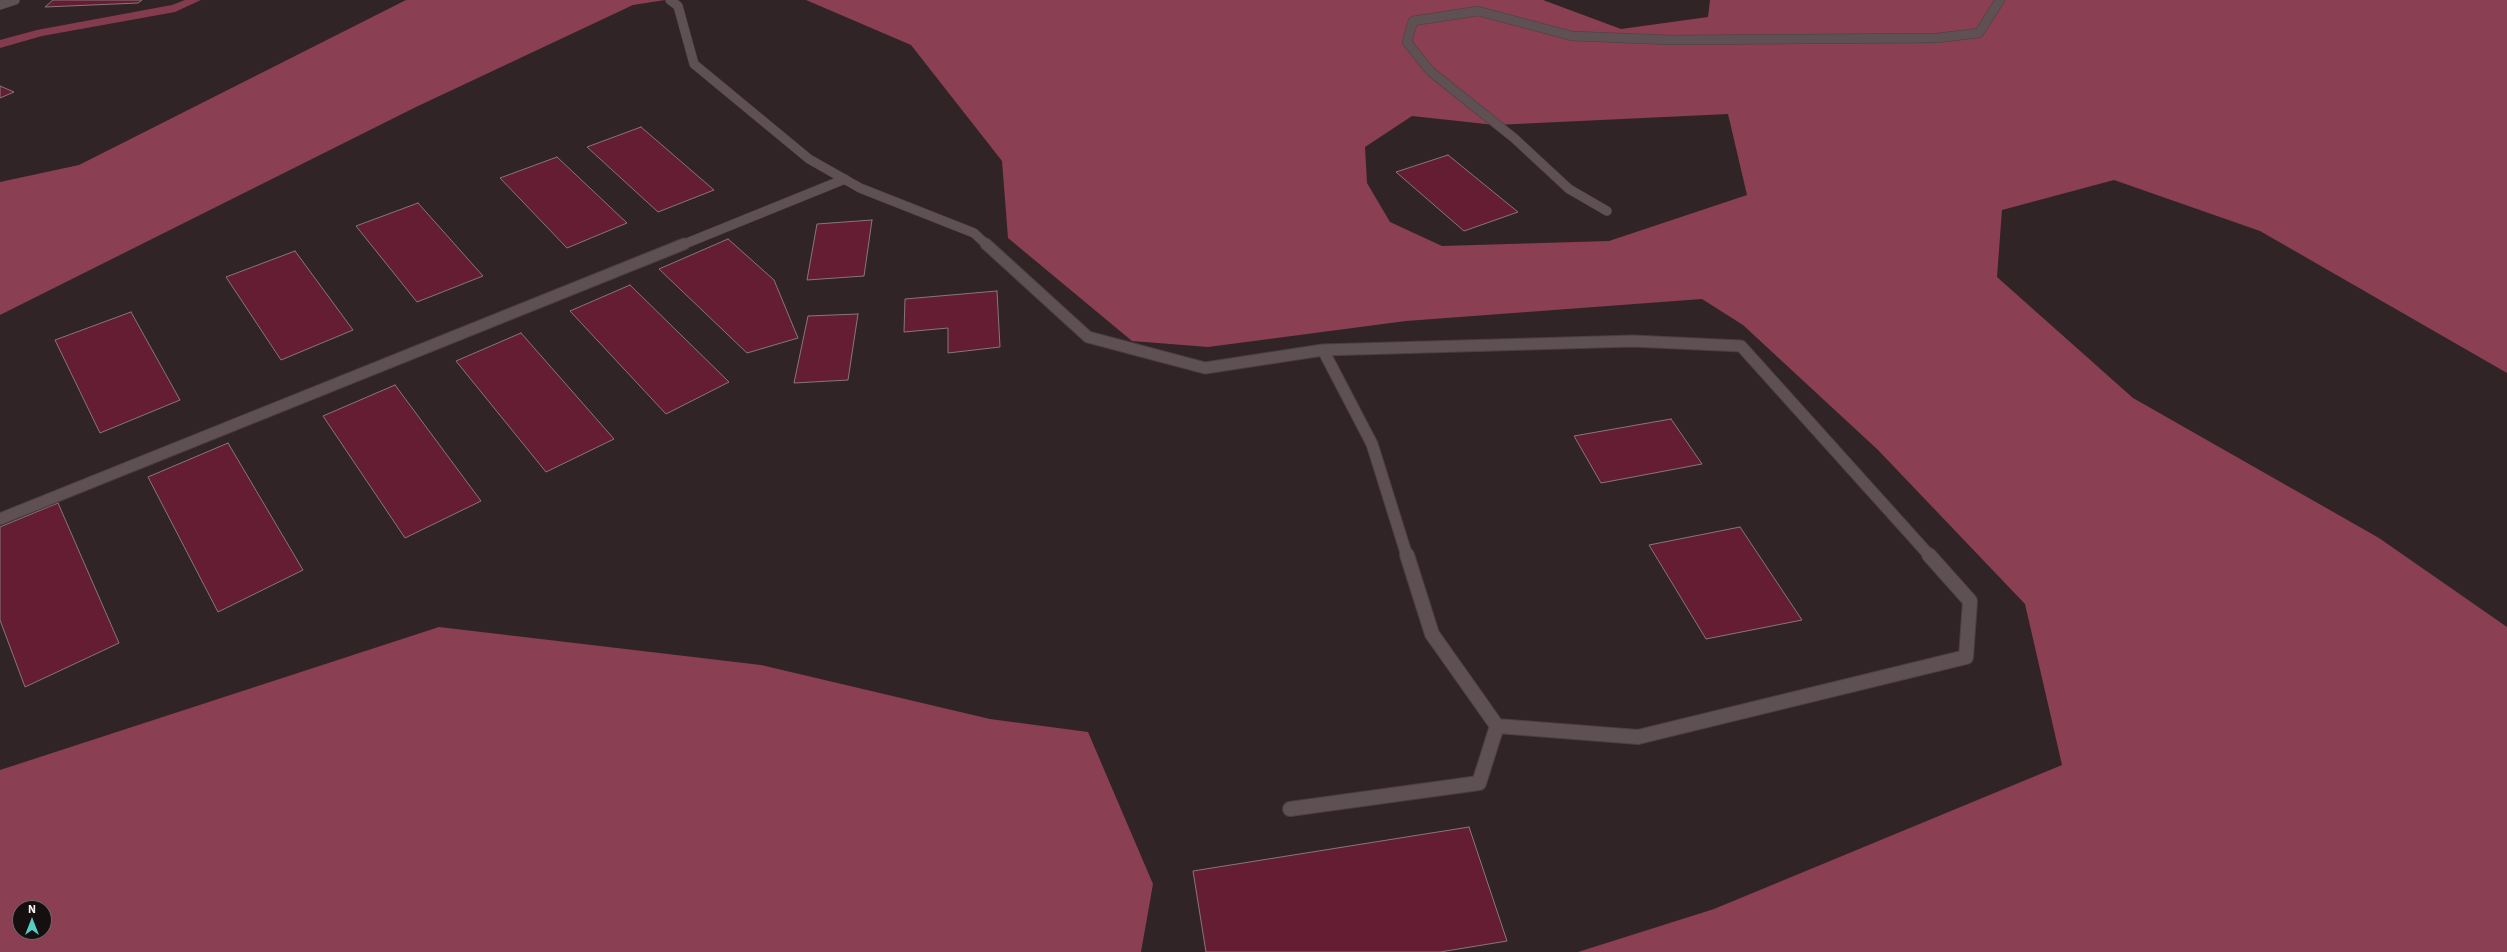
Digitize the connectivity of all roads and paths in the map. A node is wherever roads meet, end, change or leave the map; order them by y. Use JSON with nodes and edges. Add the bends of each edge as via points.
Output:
{"nodes":[{"id":1,"x":15,"y":0,"type":"edge"},
{"id":2,"x":670,"y":0,"type":"edge"},
{"id":3,"x":2000,"y":0,"type":"edge"},
{"id":4,"x":0,"y":5,"type":"edge"},
{"id":5,"x":845,"y":179,"type":"junction"},
{"id":6,"x":1607,"y":211,"type":"dead end"},
{"id":7,"x":1323,"y":350,"type":"junction"},
{"id":8,"x":0,"y":519,"type":"edge"},
{"id":9,"x":1497,"y":726,"type":"junction"},
{"id":10,"x":1290,"y":809,"type":"dead end"}],
"edges":[{"from":1,"to":4,"type":"lane"},
{"from":2,"to":5,"type":"lane","via":[[678,6],[694,64],[809,159]]},
{"from":3,"to":6,"type":"lane","via":[[1979,33],[1937,38],[1671,40],[1572,36],[1478,11],[1412,21],[1407,42],[1430,71],[1514,138],[1569,189]]},
{"from":5,"to":7,"type":"lane","via":[[860,188],[974,233],[1088,337],[1205,368]]},
{"from":5,"to":8,"type":"lane"},
{"from":7,"to":9,"type":"lane","via":[[1372,444],[1432,634]]},
{"from":7,"to":9,"type":"lane","via":[[1633,342],[1741,346],[1970,601],[1966,657],[1638,737]]},
{"from":9,"to":10,"type":"lane","via":[[1479,783]]}]}
